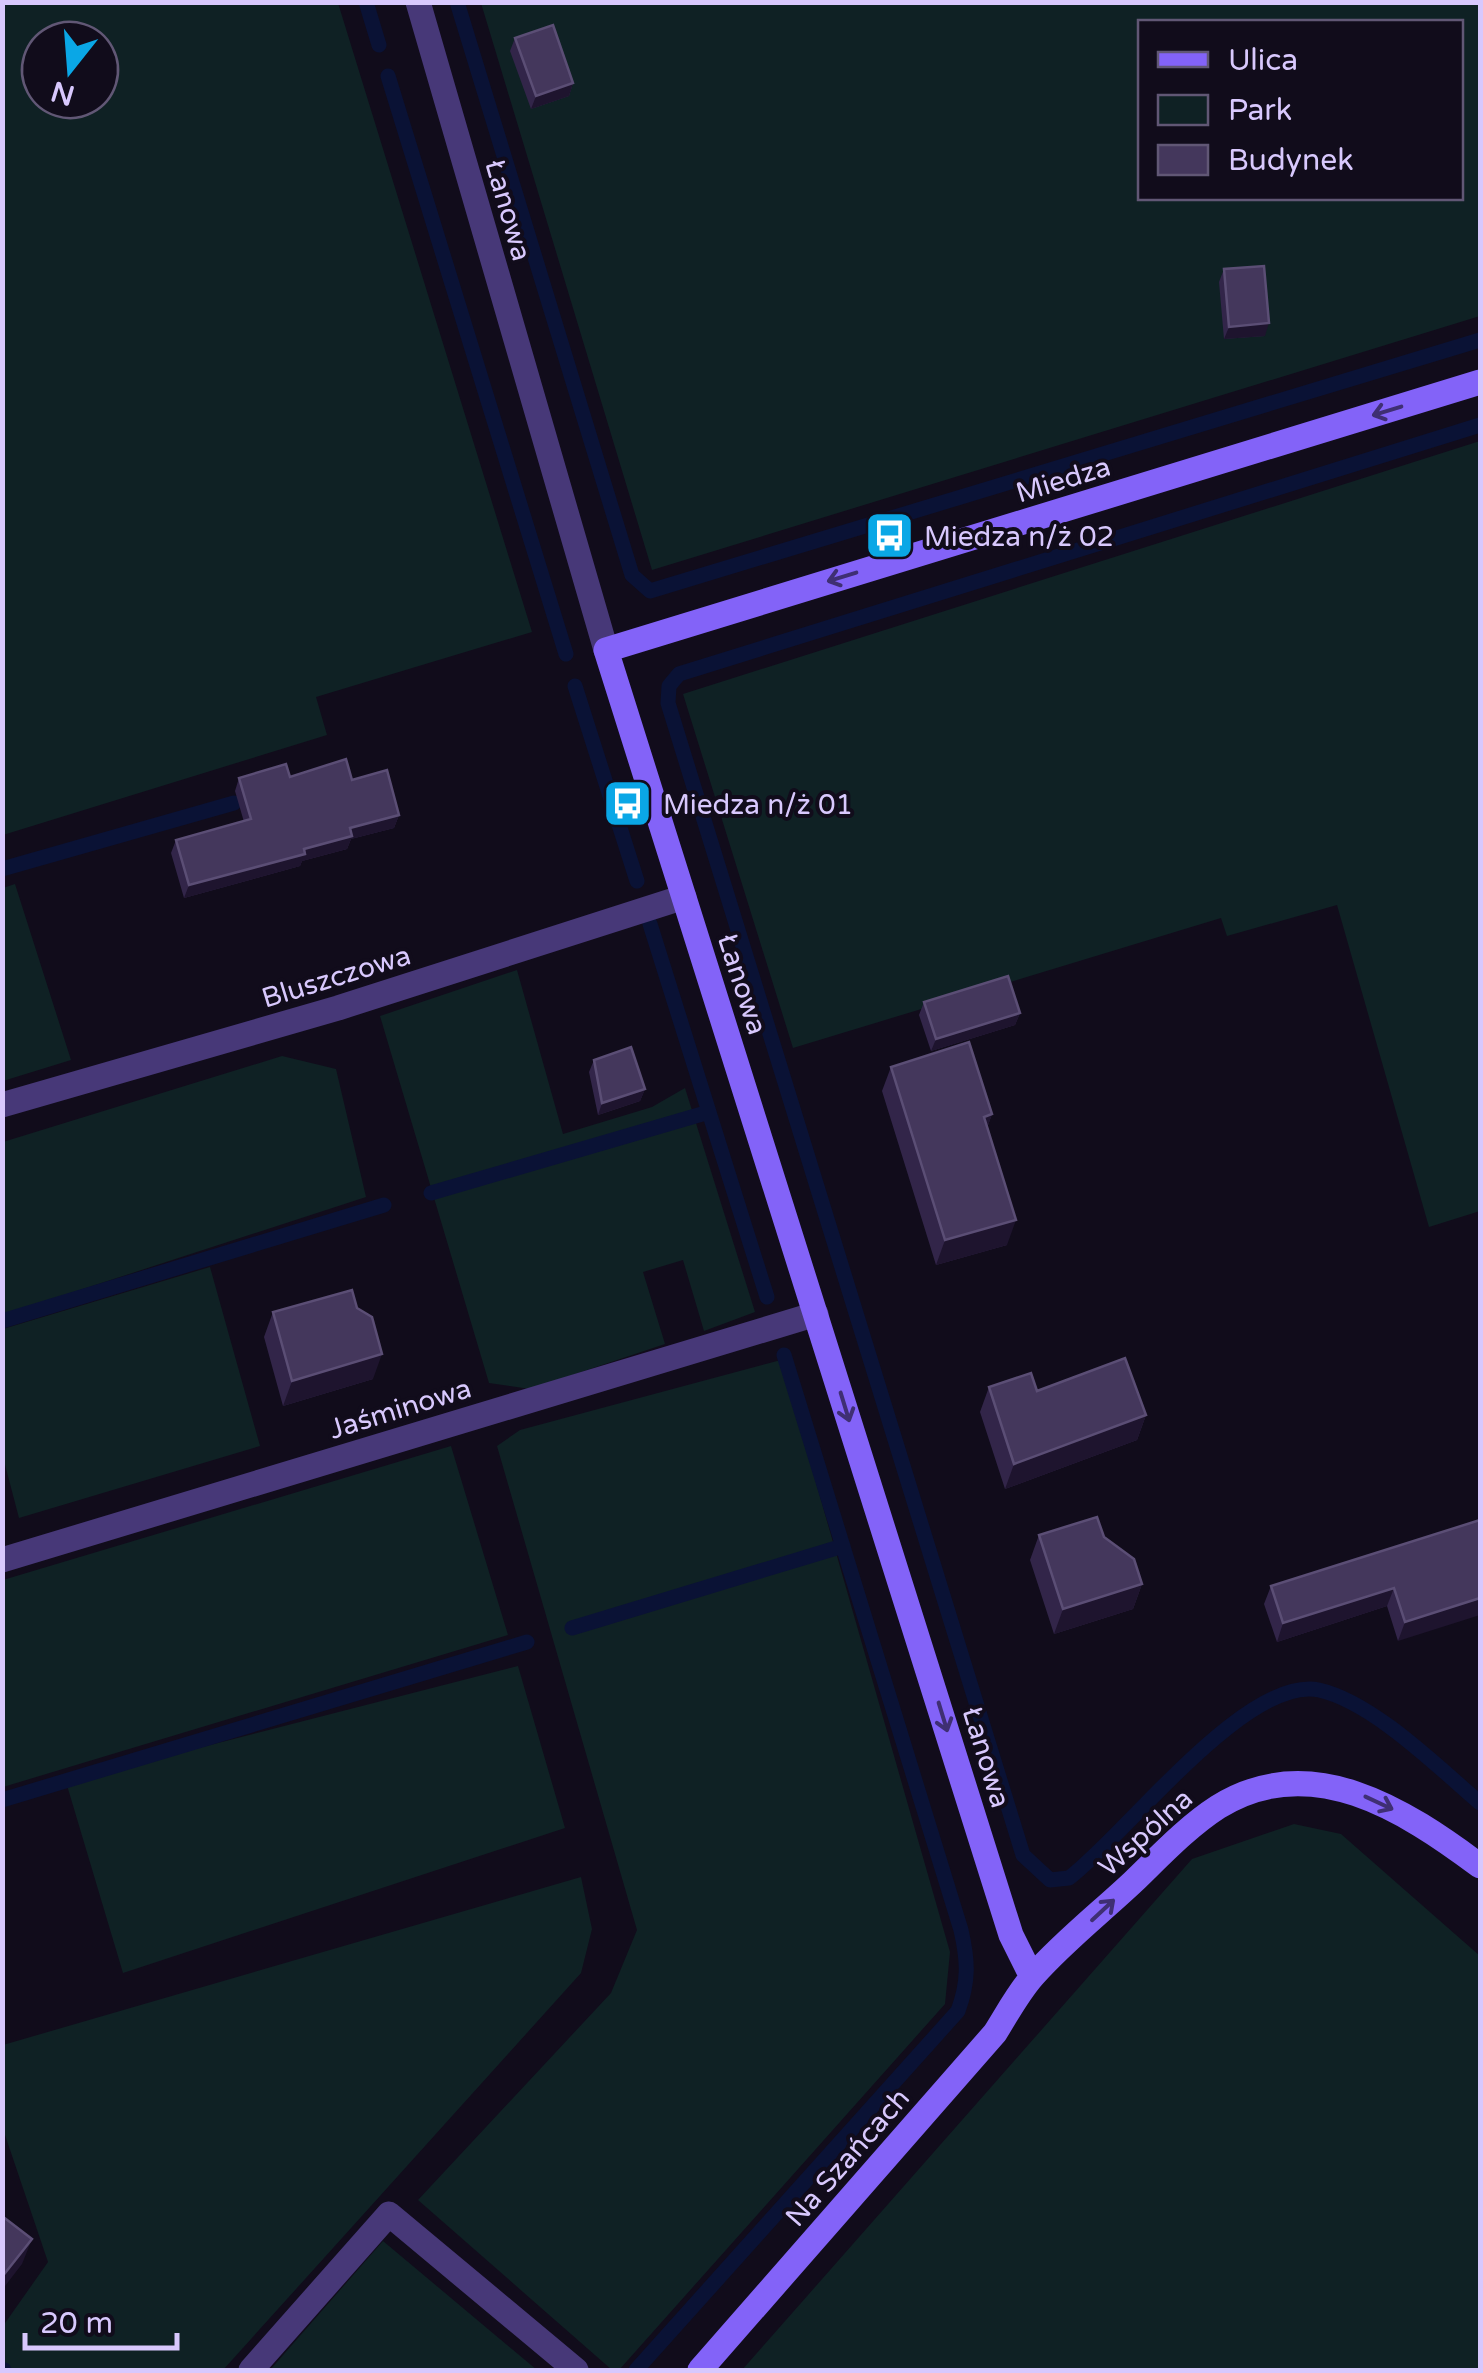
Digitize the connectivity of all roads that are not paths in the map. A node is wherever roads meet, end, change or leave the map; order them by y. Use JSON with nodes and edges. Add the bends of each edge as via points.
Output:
{"nodes":[{"id":1,"x":418,"y":2,"type":"edge"},
{"id":2,"x":1480,"y":382,"type":"edge"},
{"id":3,"x":606,"y":650,"type":"junction"},
{"id":4,"x":684,"y":898,"type":"junction"},
{"id":5,"x":2,"y":1105,"type":"edge"},
{"id":6,"x":816,"y":1314,"type":"junction"},
{"id":7,"x":2,"y":1560,"type":"edge"},
{"id":8,"x":1480,"y":1866,"type":"edge"},
{"id":9,"x":1032,"y":1977,"type":"junction"},
{"id":10,"x":251,"y":2370,"type":"edge"},
{"id":11,"x":576,"y":2370,"type":"edge"},
{"id":12,"x":700,"y":2370,"type":"edge"}],
"edges":[{"from":1,"to":3,"type":"street","name":"Łanowa"},
{"from":2,"to":3,"type":"street","name":"Miedza","one_way":true},
{"from":3,"to":4,"type":"street","name":"Łanowa"},
{"from":4,"to":5,"type":"street","name":"Bluszczowa"},
{"from":4,"to":6,"type":"street","name":"Łanowa"},
{"from":6,"to":7,"type":"street","name":"Jaśminowa"},
{"from":6,"to":9,"type":"street","name":"Łanowa","one_way":true,"via":[[1011,1935]]},
{"from":9,"to":8,"type":"street","name":"Wspólna","one_way":true,"via":[[1190,1828],[1269,1785],[1304,1781],[1372,1798],[1431,1829]]},
{"from":9,"to":12,"type":"street","name":"Na Szańcach","via":[[995,2033]]},
{"from":10,"to":11,"type":"street","via":[[388,2214]]}]}
